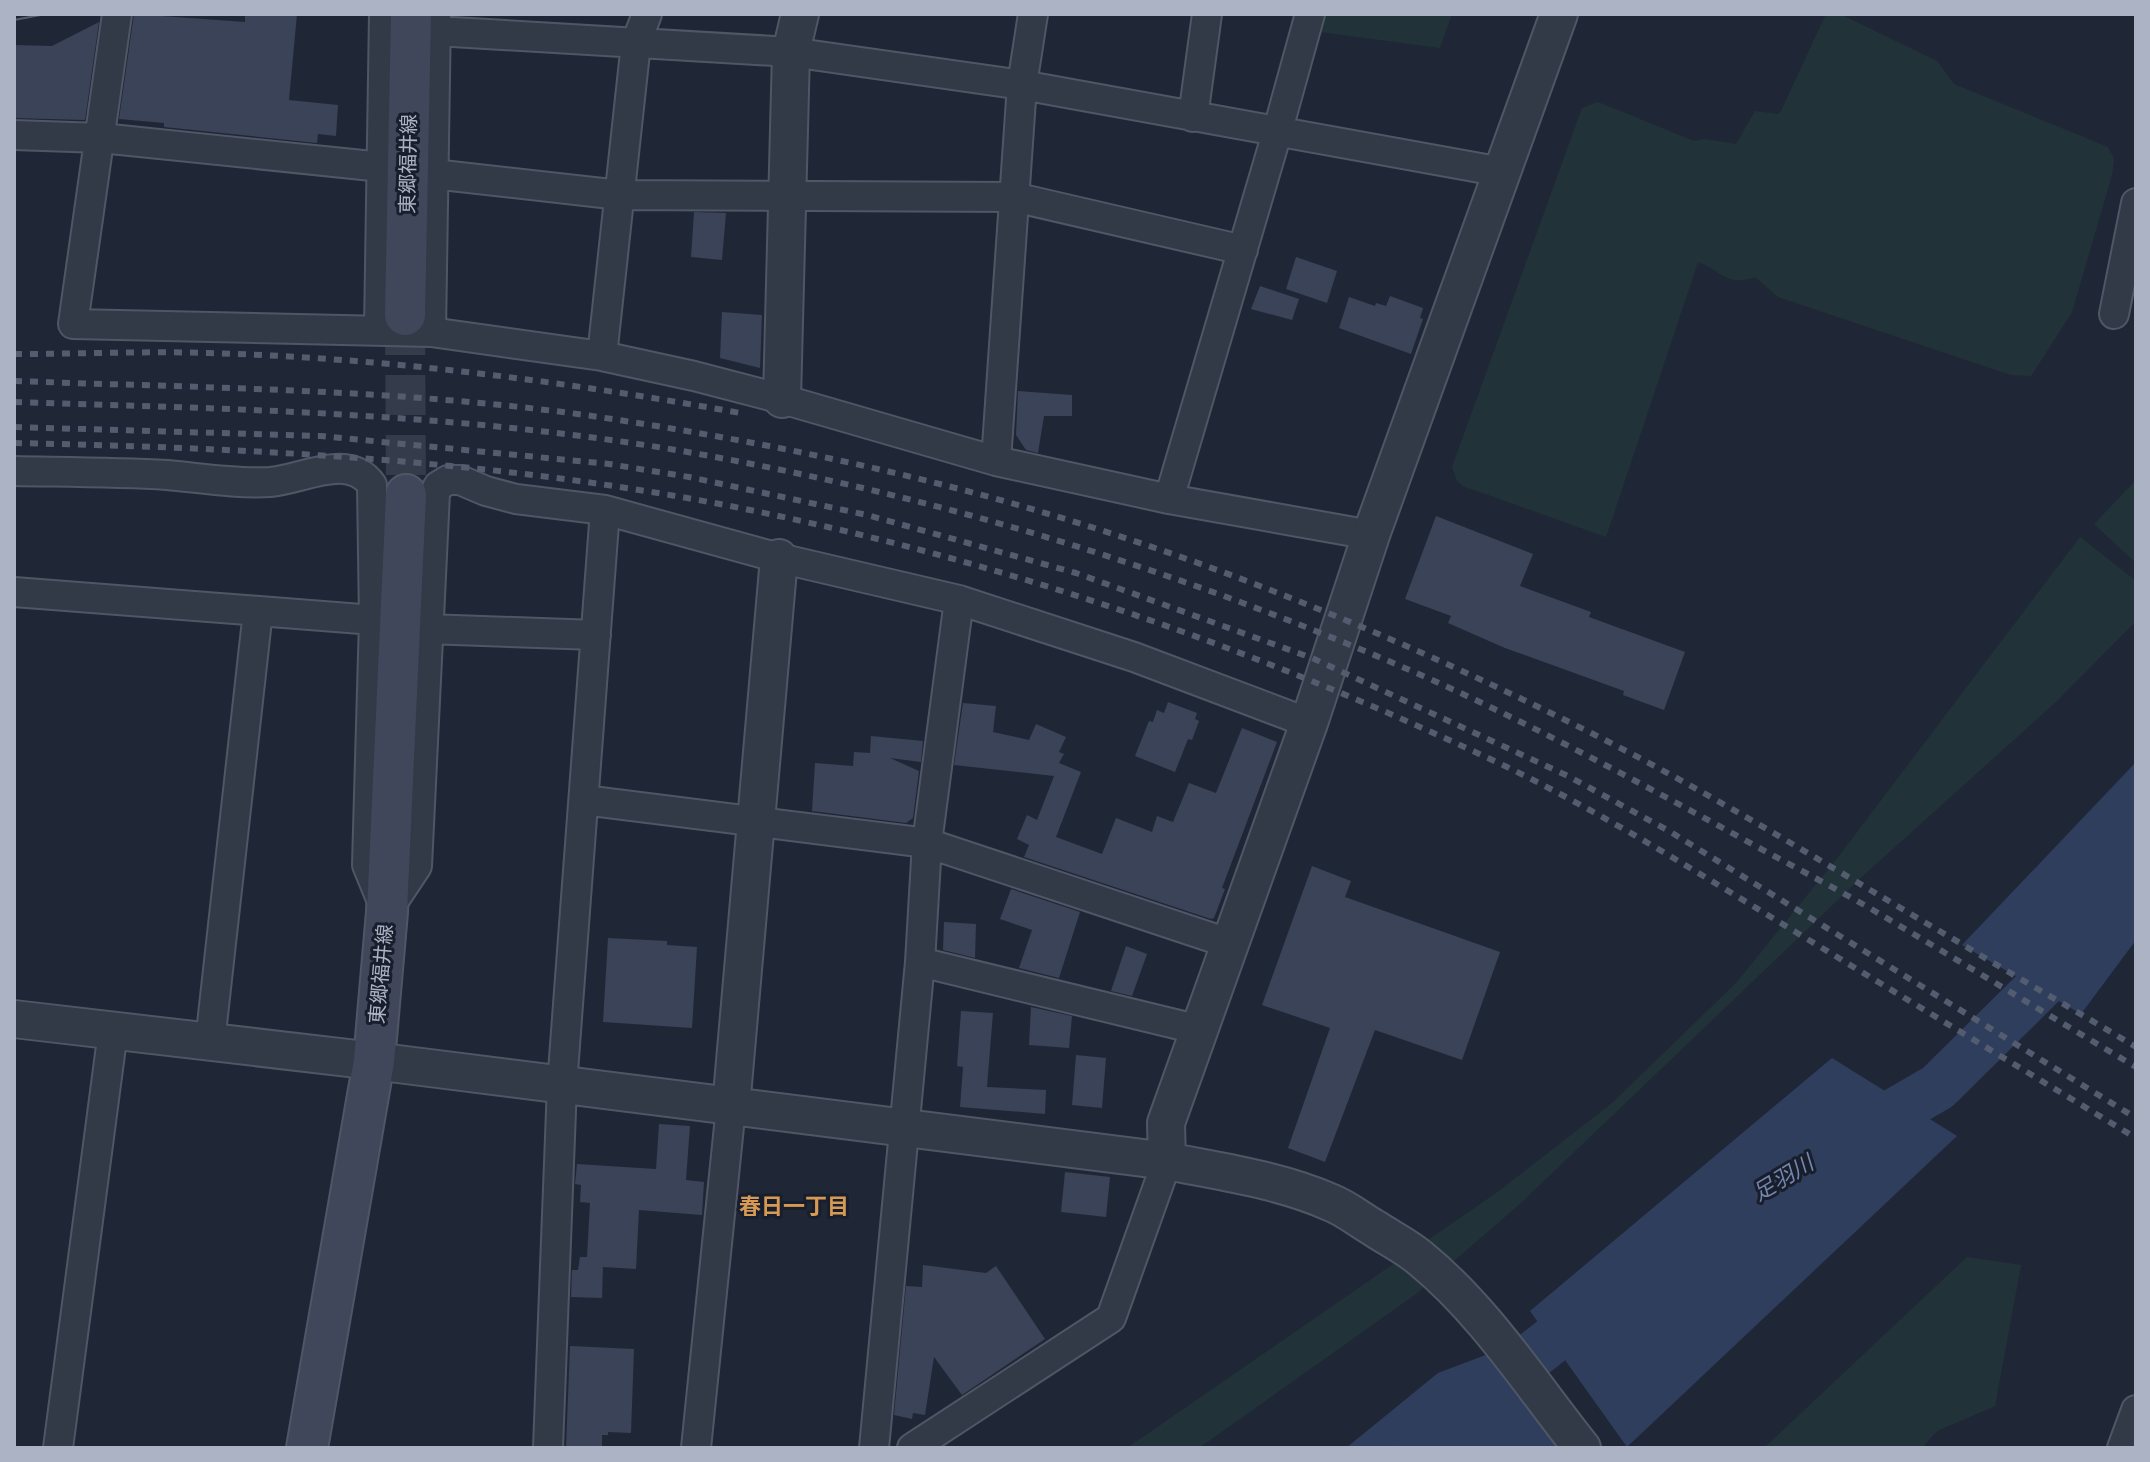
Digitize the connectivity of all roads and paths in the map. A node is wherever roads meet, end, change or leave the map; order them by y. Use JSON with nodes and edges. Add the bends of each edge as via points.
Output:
{"nodes":[{"id":1,"x":117,"y":14,"type":"edge"},
{"id":2,"x":384,"y":14,"type":"edge"},
{"id":3,"x":647,"y":14,"type":"edge"},
{"id":4,"x":800,"y":14,"type":"edge"},
{"id":5,"x":1033,"y":14,"type":"edge"},
{"id":6,"x":1207,"y":14,"type":"edge"},
{"id":7,"x":1310,"y":14,"type":"edge"},
{"id":8,"x":1559,"y":14,"type":"edge"},
{"id":9,"x":427,"y":20,"type":"edge"},
{"id":10,"x":636,"y":43,"type":"junction"},
{"id":11,"x":791,"y":52,"type":"junction"},
{"id":12,"x":1022,"y":85,"type":"junction"},
{"id":13,"x":1193,"y":117,"type":"junction"},
{"id":14,"x":1277,"y":133,"type":"junction"},
{"id":15,"x":14,"y":135,"type":"edge"},
{"id":16,"x":101,"y":138,"type":"junction"},
{"id":17,"x":382,"y":167,"type":"junction"},
{"id":18,"x":1502,"y":172,"type":"junction"},
{"id":19,"x":433,"y":174,"type":"junction"},
{"id":20,"x":620,"y":195,"type":"junction"},
{"id":21,"x":787,"y":196,"type":"junction"},
{"id":22,"x":1014,"y":197,"type":"junction"},
{"id":23,"x":2136,"y":203,"type":"edge"},
{"id":24,"x":1243,"y":250,"type":"junction"},
{"id":25,"x":2136,"y":299,"type":"edge"},
{"id":26,"x":405,"y":326,"type":"junction"},
{"id":27,"x":602,"y":356,"type":"junction"},
{"id":28,"x":782,"y":399,"type":"junction"},
{"id":29,"x":996,"y":461,"type":"junction"},
{"id":30,"x":14,"y":471,"type":"edge"},
{"id":31,"x":406,"y":495,"type":"tunnel mouth"},
{"id":32,"x":1169,"y":499,"type":"junction"},
{"id":33,"x":605,"y":510,"type":"junction"},
{"id":34,"x":1371,"y":535,"type":"junction"},
{"id":35,"x":779,"y":558,"type":"junction"},
{"id":36,"x":14,"y":592,"type":"edge"},
{"id":37,"x":959,"y":600,"type":"junction"},
{"id":38,"x":258,"y":611,"type":"junction"},
{"id":39,"x":374,"y":620,"type":"junction"},
{"id":40,"x":427,"y":629,"type":"junction"},
{"id":41,"x":596,"y":635,"type":"junction"},
{"id":42,"x":1309,"y":723,"type":"junction"},
{"id":43,"x":584,"y":800,"type":"junction"},
{"id":44,"x":756,"y":822,"type":"junction"},
{"id":45,"x":927,"y":843,"type":"junction"},
{"id":46,"x":387,"y":912,"type":"junction"},
{"id":47,"x":1231,"y":944,"type":"junction"},
{"id":48,"x":920,"y":962,"type":"junction"},
{"id":49,"x":14,"y":1019,"type":"edge"},
{"id":50,"x":1200,"y":1030,"type":"junction"},
{"id":51,"x":113,"y":1031,"type":"junction"},
{"id":52,"x":210,"y":1042,"type":"junction"},
{"id":53,"x":374,"y":1061,"type":"junction"},
{"id":54,"x":562,"y":1085,"type":"junction"},
{"id":55,"x":731,"y":1107,"type":"junction"},
{"id":56,"x":904,"y":1128,"type":"junction"},
{"id":57,"x":1167,"y":1161,"type":"junction"},
{"id":58,"x":2136,"y":1410,"type":"edge"},
{"id":59,"x":58,"y":1448,"type":"edge"},
{"id":60,"x":307,"y":1448,"type":"edge"},
{"id":61,"x":548,"y":1448,"type":"edge"},
{"id":62,"x":696,"y":1448,"type":"edge"},
{"id":63,"x":874,"y":1448,"type":"edge"},
{"id":64,"x":912,"y":1448,"type":"edge"},
{"id":65,"x":1582,"y":1448,"type":"edge"},
{"id":66,"x":2122,"y":1448,"type":"edge"}],
"edges":[{"from":1,"to":16,"type":"street"},
{"from":2,"to":17,"type":"street"},
{"from":3,"to":10,"type":"street"},
{"from":4,"to":11,"type":"street"},
{"from":5,"to":12,"type":"street"},
{"from":6,"to":13,"type":"street"},
{"from":7,"to":14,"type":"street"},
{"from":8,"to":18,"type":"street"},
{"from":9,"to":10,"type":"street"},
{"from":9,"to":19,"type":"street"},
{"from":9,"to":26,"type":"main road","name":"東郷福井線"},
{"from":10,"to":11,"type":"street"},
{"from":10,"to":20,"type":"street"},
{"from":11,"to":12,"type":"street"},
{"from":11,"to":21,"type":"street"},
{"from":12,"to":13,"type":"street"},
{"from":12,"to":22,"type":"street"},
{"from":13,"to":14,"type":"street"},
{"from":14,"to":18,"type":"street"},
{"from":14,"to":24,"type":"street"},
{"from":15,"to":16,"type":"street"},
{"from":16,"to":17,"type":"street"},
{"from":16,"to":26,"type":"street","via":[[73,324]]},
{"from":17,"to":26,"type":"street"},
{"from":18,"to":34,"type":"street"},
{"from":19,"to":20,"type":"street"},
{"from":19,"to":26,"type":"street"},
{"from":20,"to":21,"type":"street"},
{"from":20,"to":27,"type":"street"},
{"from":21,"to":22,"type":"street"},
{"from":21,"to":28,"type":"street"},
{"from":22,"to":24,"type":"street"},
{"from":22,"to":29,"type":"street"},
{"from":23,"to":25,"type":"street","via":[[2114,314]]},
{"from":24,"to":32,"type":"street"},
{"from":26,"to":27,"type":"street"},
{"from":27,"to":28,"type":"street"},
{"from":28,"to":29,"type":"street"},
{"from":29,"to":32,"type":"street"},
{"from":30,"to":39,"type":"street","via":[[269,482],[353,469],[372,485]]},
{"from":31,"to":46,"type":"main road","name":"東郷福井線"},
{"from":32,"to":34,"type":"street"},
{"from":33,"to":35,"type":"street"},
{"from":33,"to":40,"type":"street","via":[[516,499],[460,480],[443,482],[435,493]]},
{"from":33,"to":41,"type":"street"},
{"from":34,"to":42,"type":"street"},
{"from":35,"to":37,"type":"street"},
{"from":35,"to":44,"type":"street"},
{"from":36,"to":38,"type":"street"},
{"from":37,"to":42,"type":"street","via":[[1134,657]]},
{"from":37,"to":45,"type":"street"},
{"from":38,"to":39,"type":"street"},
{"from":38,"to":52,"type":"street"},
{"from":39,"to":46,"type":"street","via":[[367,865]]},
{"from":40,"to":41,"type":"street"},
{"from":40,"to":46,"type":"street","via":[[417,866]]},
{"from":41,"to":43,"type":"street"},
{"from":42,"to":47,"type":"street"},
{"from":43,"to":44,"type":"street"},
{"from":43,"to":54,"type":"street"},
{"from":44,"to":45,"type":"street"},
{"from":44,"to":55,"type":"street"},
{"from":45,"to":47,"type":"street"},
{"from":45,"to":48,"type":"street"},
{"from":46,"to":53,"type":"main road","name":"東郷福井線"},
{"from":47,"to":50,"type":"street"},
{"from":48,"to":50,"type":"street"},
{"from":48,"to":56,"type":"street"},
{"from":49,"to":51,"type":"street"},
{"from":50,"to":57,"type":"street","via":[[1166,1123]]},
{"from":51,"to":52,"type":"street"},
{"from":51,"to":59,"type":"street"},
{"from":52,"to":53,"type":"street"},
{"from":53,"to":54,"type":"street"},
{"from":53,"to":60,"type":"main road","name":"東郷福井線"},
{"from":54,"to":55,"type":"street"},
{"from":54,"to":61,"type":"street"},
{"from":55,"to":56,"type":"street"},
{"from":55,"to":62,"type":"street"},
{"from":56,"to":57,"type":"street"},
{"from":56,"to":63,"type":"street"},
{"from":57,"to":64,"type":"street","via":[[1111,1318]]},
{"from":57,"to":65,"type":"street","via":[[1309,1194],[1335,1204],[1418,1256],[1482,1320]]},
{"from":58,"to":66,"type":"street"}]}
